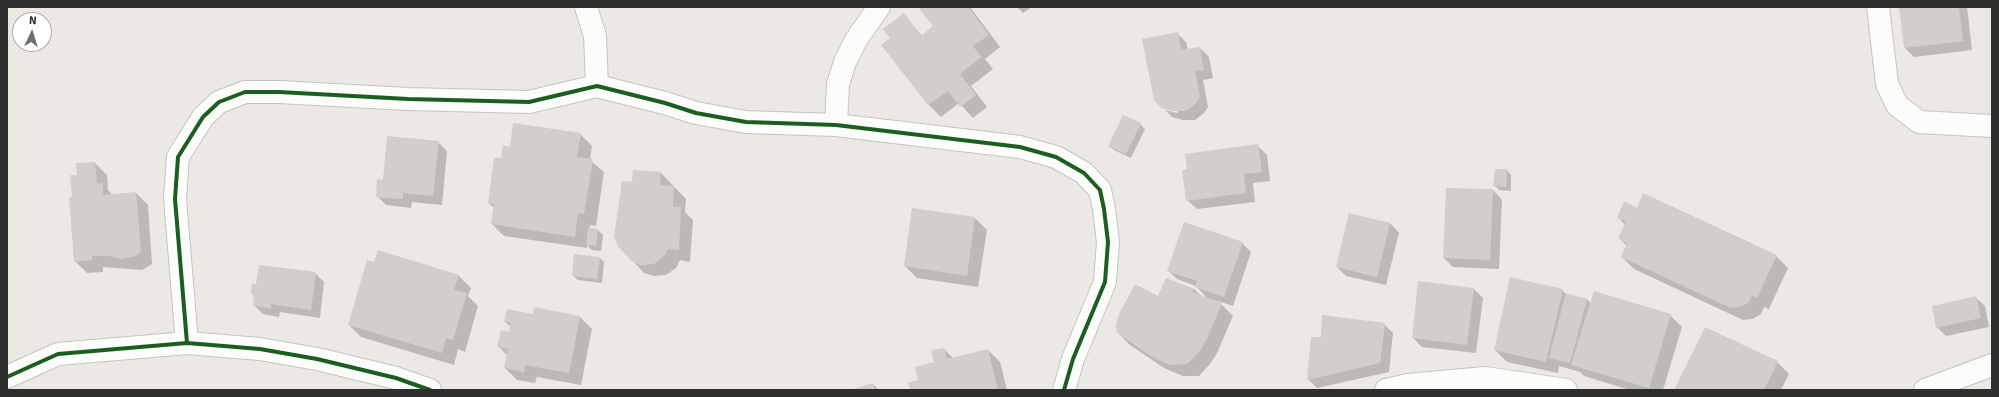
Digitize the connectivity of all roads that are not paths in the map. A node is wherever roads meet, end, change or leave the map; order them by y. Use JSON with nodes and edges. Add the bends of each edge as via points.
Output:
{"nodes":[{"id":1,"x":586,"y":7,"type":"edge"},
{"id":2,"x":879,"y":7,"type":"edge"},
{"id":3,"x":1878,"y":7,"type":"edge"},
{"id":4,"x":596,"y":86,"type":"junction"},
{"id":5,"x":836,"y":125,"type":"junction"},
{"id":6,"x":1992,"y":126,"type":"edge"},
{"id":7,"x":187,"y":343,"type":"junction"},
{"id":8,"x":1992,"y":365,"type":"edge"},
{"id":9,"x":7,"y":377,"type":"edge"},
{"id":10,"x":430,"y":390,"type":"edge"},
{"id":11,"x":1064,"y":390,"type":"edge"},
{"id":12,"x":1386,"y":390,"type":"edge"},
{"id":13,"x":1566,"y":390,"type":"edge"},
{"id":14,"x":1924,"y":390,"type":"edge"}],
"edges":[{"from":1,"to":4,"type":"street","via":[[595,36]]},
{"from":2,"to":5,"type":"street","via":[[856,40],[845,62],[838,84]]},
{"from":3,"to":6,"type":"street","via":[[1887,84],[1898,105],[1919,122]]},
{"from":4,"to":5,"type":"street","via":[[696,113],[746,122]]},
{"from":4,"to":7,"type":"street","via":[[529,102],[245,92],[219,102],[203,117],[178,157],[175,199]]},
{"from":5,"to":11,"type":"street","via":[[1020,147],[1056,157],[1084,173],[1100,190],[1108,242],[1105,282],[1073,359]]},
{"from":7,"to":9,"type":"street","via":[[58,354]]},
{"from":7,"to":10,"type":"street","via":[[260,349],[316,359],[396,378]]},
{"from":8,"to":14,"type":"street"},
{"from":12,"to":13,"type":"street","via":[[1408,385],[1485,378]]}]}
